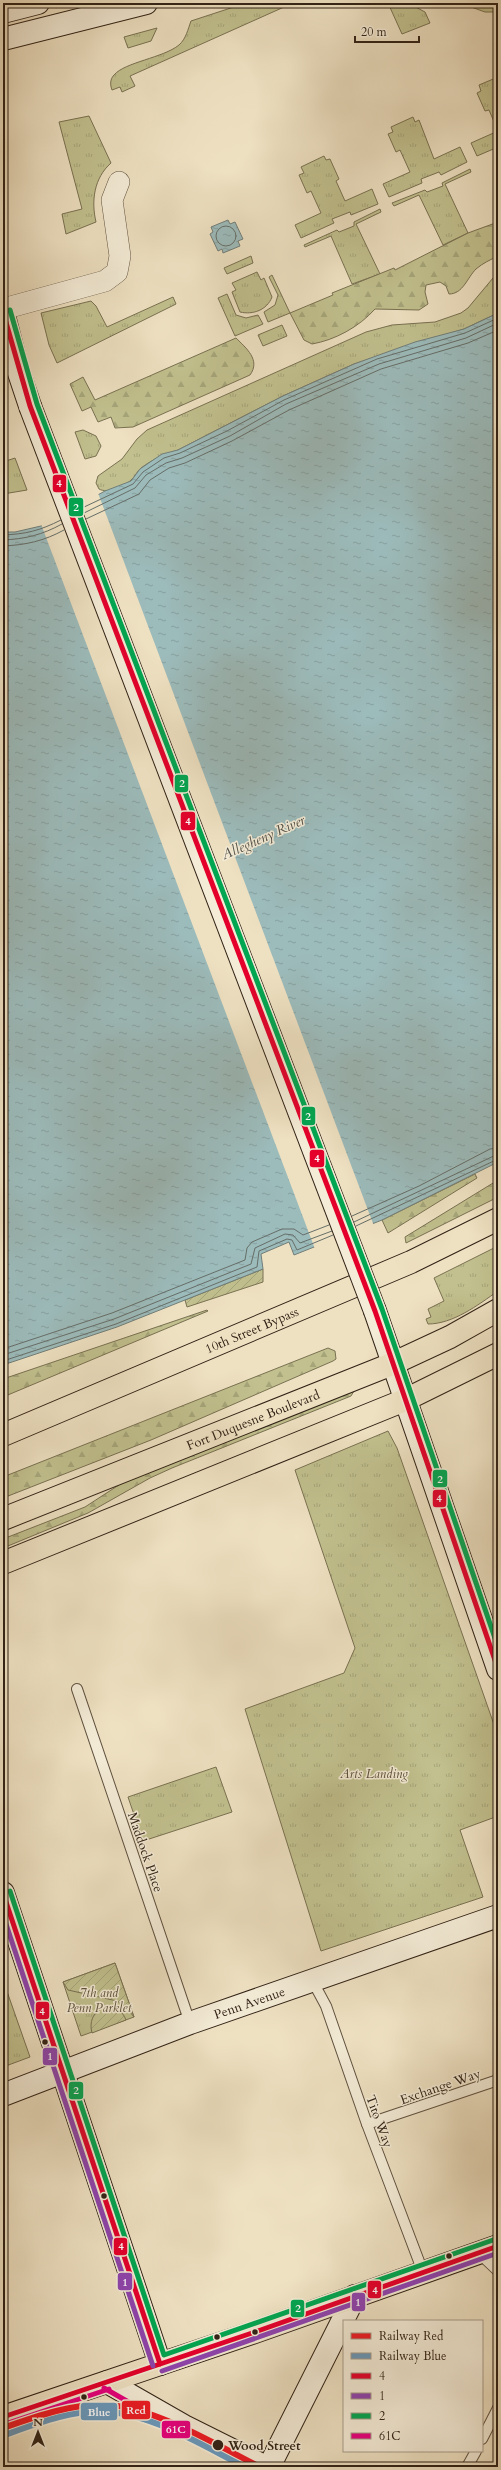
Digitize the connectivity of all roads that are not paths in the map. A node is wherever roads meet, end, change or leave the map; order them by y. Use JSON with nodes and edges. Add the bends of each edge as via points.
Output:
{"nodes":[{"id":1,"x":146,"y":3,"type":"edge"},
{"id":2,"x":3,"y":39,"type":"edge"},
{"id":3,"x":119,"y":182,"type":"dead end"},
{"id":4,"x":3,"y":309,"type":"edge"},
{"id":5,"x":3,"y":312,"type":"edge"},
{"id":6,"x":498,"y":1219,"type":"edge"},
{"id":7,"x":498,"y":1310,"type":"edge"},
{"id":8,"x":498,"y":1354,"type":"edge"},
{"id":9,"x":392,"y":1364,"type":"junction"},
{"id":10,"x":405,"y":1400,"type":"junction"},
{"id":11,"x":3,"y":1435,"type":"edge"},
{"id":12,"x":3,"y":1519,"type":"edge"},
{"id":13,"x":3,"y":1563,"type":"edge"},
{"id":14,"x":498,"y":1669,"type":"edge"},
{"id":15,"x":77,"y":1689,"type":"dead end"},
{"id":16,"x":3,"y":1893,"type":"edge"},
{"id":17,"x":498,"y":1916,"type":"edge"},
{"id":18,"x":312,"y":1980,"type":"junction"},
{"id":19,"x":190,"y":2023,"type":"junction"},
{"id":20,"x":62,"y":2073,"type":"junction"},
{"id":21,"x":498,"y":2080,"type":"edge"},
{"id":22,"x":3,"y":2095,"type":"edge"},
{"id":23,"x":367,"y":2124,"type":"junction"},
{"id":24,"x":498,"y":2246,"type":"edge"},
{"id":25,"x":478,"y":2252,"type":"junction"},
{"id":26,"x":498,"y":2271,"type":"edge"},
{"id":27,"x":423,"y":2272,"type":"junction"},
{"id":28,"x":355,"y":2296,"type":"junction"},
{"id":29,"x":160,"y":2364,"type":"junction"},
{"id":30,"x":107,"y":2382,"type":"junction"},
{"id":31,"x":498,"y":2408,"type":"edge"},
{"id":32,"x":3,"y":2417,"type":"edge"},
{"id":33,"x":483,"y":2437,"type":"edge"},
{"id":34,"x":475,"y":2452,"type":"edge"},
{"id":35,"x":266,"y":2467,"type":"edge"},
{"id":36,"x":269,"y":2467,"type":"edge"},
{"id":37,"x":467,"y":2467,"type":"edge"}],
"edges":[{"from":1,"to":2,"type":"street"},
{"from":3,"to":4,"type":"street","via":[[112,200],[120,256],[117,272],[99,283]]},
{"from":5,"to":9,"type":"street","bridge":true,"via":[[30,406],[375,1311]]},
{"from":6,"to":11,"type":"main road","name":"10th Street Bypass","via":[[411,1262]]},
{"from":7,"to":9,"type":"main road","name":"Fort Duquesne Boulevard","via":[[450,1337]]},
{"from":8,"to":10,"type":"main road"},
{"from":9,"to":10,"type":"street"},
{"from":9,"to":12,"type":"main road","name":"Fort Duquesne Boulevard"},
{"from":10,"to":13,"type":"main road"},
{"from":10,"to":14,"type":"street"},
{"from":15,"to":19,"type":"lane","name":"Maddock Place"},
{"from":16,"to":20,"type":"street"},
{"from":17,"to":18,"type":"street","name":"Penn Avenue"},
{"from":18,"to":19,"type":"street","name":"Penn Avenue"},
{"from":18,"to":23,"type":"lane","name":"Tito Way","via":[[326,2006]]},
{"from":19,"to":20,"type":"street","name":"Penn Avenue"},
{"from":20,"to":22,"type":"street","name":"Penn Avenue"},
{"from":20,"to":29,"type":"street"},
{"from":21,"to":23,"type":"lane","name":"Exchange Way"},
{"from":23,"to":27,"type":"lane","name":"Tito Way"},
{"from":24,"to":25,"type":"main road"},
{"from":25,"to":26,"type":"lane"},
{"from":25,"to":27,"type":"main road"},
{"from":27,"to":28,"type":"main road"},
{"from":28,"to":29,"type":"main road"},
{"from":28,"to":36,"type":"street"},
{"from":29,"to":30,"type":"main road"},
{"from":30,"to":32,"type":"main road"},
{"from":30,"to":35,"type":"street","via":[[184,2426]]},
{"from":31,"to":33,"type":"lane"},
{"from":34,"to":37,"type":"lane"}]}
